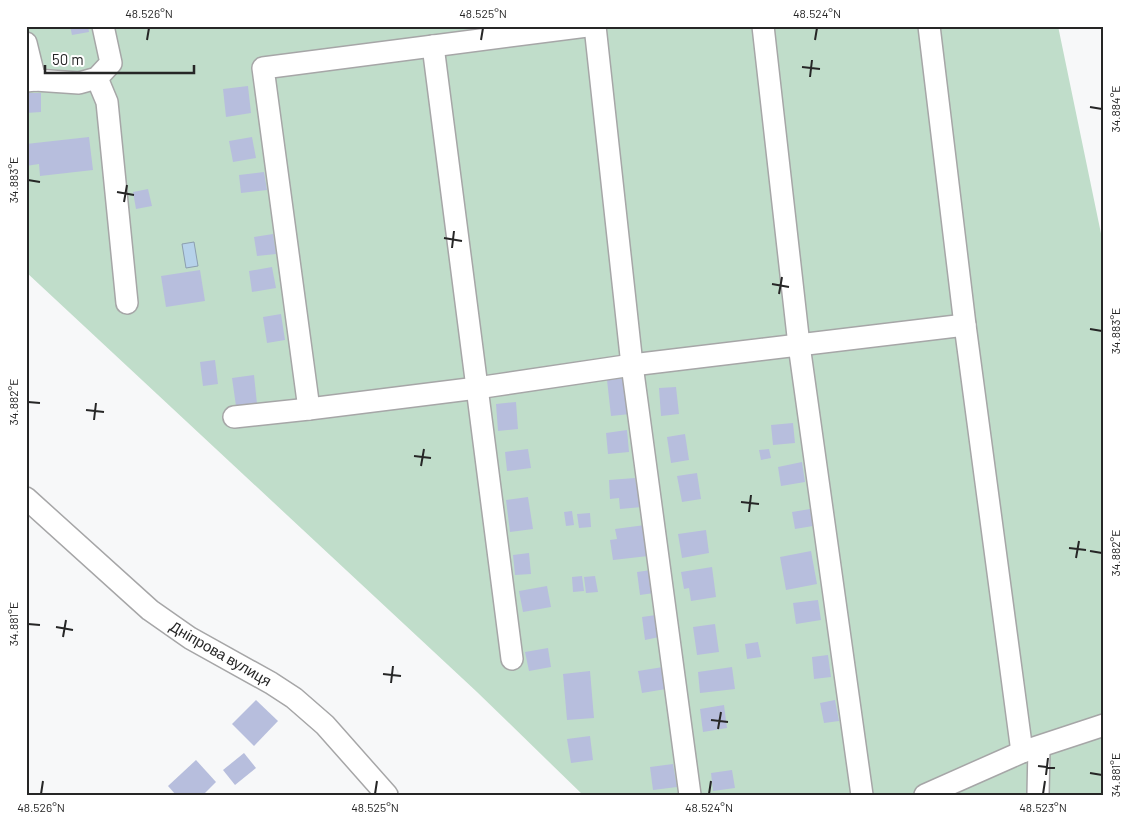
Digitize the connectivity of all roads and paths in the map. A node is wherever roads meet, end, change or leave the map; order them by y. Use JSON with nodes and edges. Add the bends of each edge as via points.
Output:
{"nodes":[{"id":1,"x":103,"y":26,"type":"edge"},
{"id":2,"x":587,"y":26,"type":"edge"},
{"id":3,"x":596,"y":26,"type":"edge"},
{"id":4,"x":763,"y":26,"type":"edge"},
{"id":5,"x":930,"y":26,"type":"edge"},
{"id":6,"x":26,"y":44,"type":"edge"},
{"id":7,"x":433,"y":46,"type":"junction"},
{"id":8,"x":97,"y":78,"type":"junction"},
{"id":9,"x":30,"y":80,"type":"edge"},
{"id":10,"x":127,"y":304,"type":"dead end"},
{"id":11,"x":965,"y":325,"type":"junction"},
{"id":12,"x":799,"y":345,"type":"junction"},
{"id":13,"x":632,"y":365,"type":"junction"},
{"id":14,"x":477,"y":388,"type":"junction"},
{"id":15,"x":309,"y":409,"type":"junction"},
{"id":16,"x":234,"y":417,"type":"dead end"},
{"id":17,"x":26,"y":498,"type":"edge"},
{"id":18,"x":512,"y":659,"type":"dead end"},
{"id":19,"x":1104,"y":725,"type":"edge"},
{"id":20,"x":1031,"y":750,"type":"junction"},
{"id":21,"x":387,"y":795,"type":"edge"},
{"id":22,"x":690,"y":795,"type":"edge"},
{"id":23,"x":862,"y":795,"type":"edge"},
{"id":24,"x":925,"y":795,"type":"edge"},
{"id":25,"x":1038,"y":795,"type":"edge"}],
"edges":[{"from":1,"to":8,"type":"street","via":[[111,63]]},
{"from":2,"to":7,"type":"street"},
{"from":3,"to":13,"type":"street"},
{"from":4,"to":12,"type":"street"},
{"from":5,"to":11,"type":"street"},
{"from":6,"to":9,"type":"street"},
{"from":7,"to":14,"type":"street"},
{"from":7,"to":15,"type":"street","via":[[263,68]]},
{"from":8,"to":9,"type":"street","via":[[79,83]]},
{"from":8,"to":10,"type":"street","via":[[107,102]]},
{"from":11,"to":12,"type":"street"},
{"from":11,"to":20,"type":"street"},
{"from":12,"to":13,"type":"street"},
{"from":12,"to":23,"type":"street"},
{"from":13,"to":14,"type":"street"},
{"from":13,"to":22,"type":"street"},
{"from":14,"to":15,"type":"street"},
{"from":14,"to":18,"type":"street"},
{"from":15,"to":16,"type":"street"},
{"from":17,"to":21,"type":"street","name":"Дніпрова вулиця","via":[[150,610],[190,638],[294,698],[325,725]]},
{"from":19,"to":20,"type":"street"},
{"from":20,"to":24,"type":"street"},
{"from":20,"to":25,"type":"street"}]}
